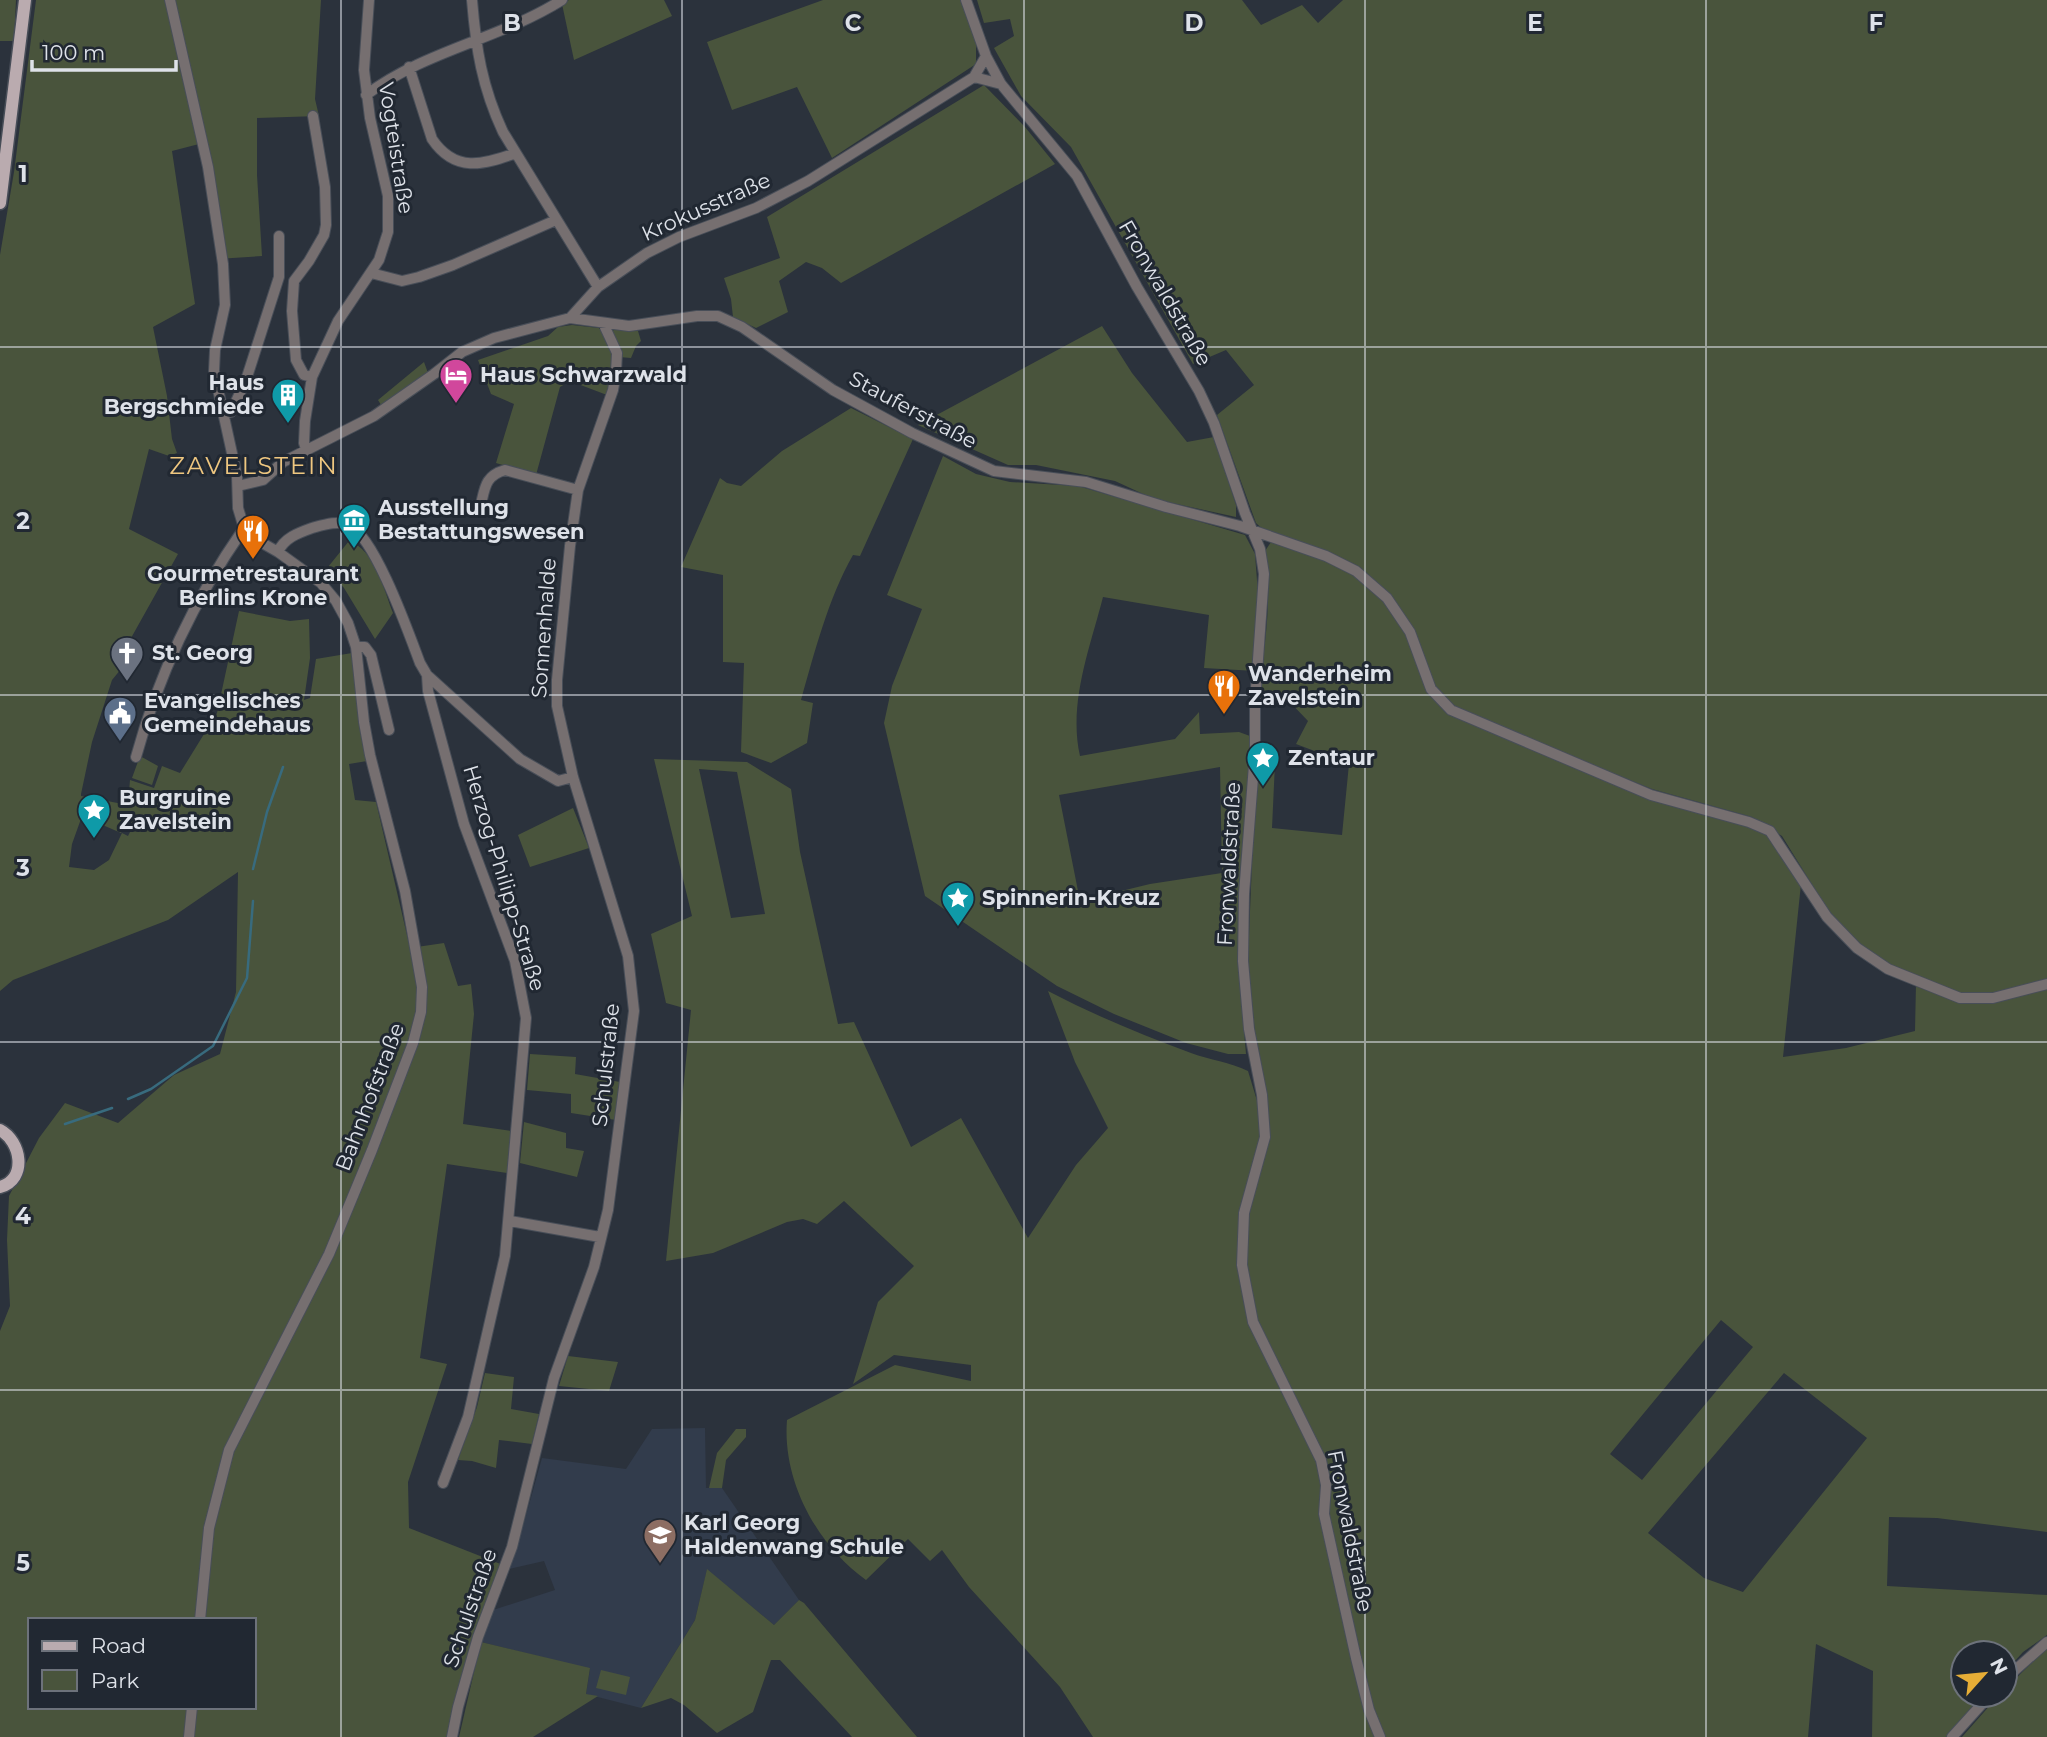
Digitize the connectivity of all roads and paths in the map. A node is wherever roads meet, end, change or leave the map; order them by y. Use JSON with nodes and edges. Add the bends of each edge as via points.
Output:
{"nodes":[{"id":1,"x":25,"y":0,"type":"edge"},
{"id":2,"x":170,"y":0,"type":"edge"},
{"id":3,"x":369,"y":0,"type":"edge"},
{"id":4,"x":472,"y":0,"type":"edge"},
{"id":5,"x":562,"y":0,"type":"edge"},
{"id":6,"x":966,"y":0,"type":"edge"},
{"id":7,"x":475,"y":42,"type":"junction"},
{"id":8,"x":986,"y":56,"type":"junction"},
{"id":9,"x":409,"y":67,"type":"junction"},
{"id":10,"x":974,"y":77,"type":"junction"},
{"id":11,"x":1001,"y":84,"type":"junction"},
{"id":12,"x":366,"y":95,"type":"junction"},
{"id":13,"x":313,"y":116,"type":"dead end"},
{"id":14,"x":516,"y":153,"type":"junction"},
{"id":15,"x":0,"y":202,"type":"edge"},
{"id":16,"x":556,"y":220,"type":"junction"},
{"id":17,"x":279,"y":236,"type":"dead end"},
{"id":18,"x":371,"y":273,"type":"junction"},
{"id":19,"x":279,"y":277,"type":"junction"},
{"id":20,"x":294,"y":281,"type":"junction"},
{"id":21,"x":597,"y":287,"type":"junction"},
{"id":22,"x":570,"y":318,"type":"junction"},
{"id":23,"x":603,"y":323,"type":"junction"},
{"id":24,"x":312,"y":377,"type":"junction"},
{"id":25,"x":224,"y":414,"type":"junction"},
{"id":26,"x":306,"y":449,"type":"junction"},
{"id":27,"x":238,"y":486,"type":"junction"},
{"id":28,"x":578,"y":490,"type":"junction"},
{"id":29,"x":480,"y":508,"type":"dead end"},
{"id":30,"x":244,"y":528,"type":"junction"},
{"id":31,"x":1252,"y":530,"type":"junction"},
{"id":32,"x":278,"y":552,"type":"junction"},
{"id":33,"x":356,"y":647,"type":"junction"},
{"id":34,"x":427,"y":675,"type":"junction"},
{"id":35,"x":389,"y":730,"type":"dead end"},
{"id":36,"x":136,"y":757,"type":"dead end"},
{"id":37,"x":573,"y":777,"type":"junction"},
{"id":38,"x":2047,"y":984,"type":"edge"},
{"id":39,"x":0,"y":1130,"type":"edge"},
{"id":40,"x":0,"y":1187,"type":"edge"},
{"id":41,"x":510,"y":1221,"type":"junction"},
{"id":42,"x":600,"y":1237,"type":"junction"},
{"id":43,"x":443,"y":1483,"type":"dead end"},
{"id":44,"x":201,"y":1618,"type":"edge"},
{"id":45,"x":2047,"y":1643,"type":"edge"},
{"id":46,"x":2019,"y":1667,"type":"edge"},
{"id":47,"x":192,"y":1709,"type":"edge"},
{"id":48,"x":1977,"y":1709,"type":"edge"},
{"id":49,"x":189,"y":1737,"type":"edge"},
{"id":50,"x":452,"y":1737,"type":"edge"},
{"id":51,"x":1380,"y":1737,"type":"edge"},
{"id":52,"x":1952,"y":1737,"type":"edge"}],
"edges":[{"from":1,"to":15,"type":"main road"},
{"from":2,"to":25,"type":"street","via":[[208,167],[225,285],[214,371]]},
{"from":3,"to":12,"type":"street","name":"Vogteistraße"},
{"from":4,"to":7,"type":"street"},
{"from":5,"to":7,"type":"street"},
{"from":6,"to":8,"type":"street","name":"Fronwaldstraße"},
{"from":7,"to":9,"type":"street"},
{"from":7,"to":14,"type":"street","via":[[491,106]]},
{"from":8,"to":10,"type":"street","name":"Krokusstraße"},
{"from":8,"to":11,"type":"street","name":"Fronwaldstraße"},
{"from":9,"to":12,"type":"street"},
{"from":9,"to":14,"type":"street","via":[[439,149],[477,164]]},
{"from":10,"to":11,"type":"street"},
{"from":10,"to":21,"type":"street","name":"Krokusstraße","via":[[808,181],[647,253]]},
{"from":11,"to":31,"type":"street","name":"Fronwaldstraße","via":[[1077,176],[1199,391]]},
{"from":12,"to":18,"type":"street","name":"Vogteistraße","via":[[390,215],[385,246]]},
{"from":13,"to":20,"type":"street","via":[[325,187],[326,225]]},
{"from":14,"to":16,"type":"street"},
{"from":16,"to":18,"type":"street","via":[[419,277],[402,281]]},
{"from":16,"to":21,"type":"street"},
{"from":17,"to":19,"type":"street"},
{"from":18,"to":24,"type":"street","name":"Vogteistraße","via":[[338,321]]},
{"from":19,"to":20,"type":"street"},
{"from":19,"to":25,"type":"street","via":[[246,380],[231,412]]},
{"from":20,"to":24,"type":"street","via":[[296,360],[304,374]]},
{"from":21,"to":22,"type":"street","name":"Krokusstraße"},
{"from":22,"to":23,"type":"street","name":"Stauferstraße"},
{"from":22,"to":26,"type":"street","via":[[494,338],[462,352],[389,407]]},
{"from":23,"to":28,"type":"street","name":"Sonnenhalde","via":[[617,353],[616,372]]},
{"from":23,"to":31,"type":"street","name":"Stauferstraße","via":[[629,326],[718,316],[742,327],[833,390],[966,460],[994,471],[1086,482]]},
{"from":24,"to":26,"type":"street","name":"Vogteistraße"},
{"from":25,"to":27,"type":"street"},
{"from":26,"to":27,"type":"street","via":[[263,480]]},
{"from":27,"to":30,"type":"street"},
{"from":28,"to":29,"type":"street","via":[[505,470],[488,480]]},
{"from":28,"to":37,"type":"street","name":"Sonnenhalde","via":[[556,680],[561,731]]},
{"from":30,"to":32,"type":"street","name":"Bahnhofstraße"},
{"from":30,"to":36,"type":"street","via":[[173,654]]},
{"from":31,"to":38,"type":"street","name":"Stauferstraße","via":[[1326,556],[1367,579],[1387,598],[1410,632],[1431,689],[1451,710],[1651,795],[1770,831],[1827,917],[1857,948],[1888,969],[1960,998],[1993,998]]},
{"from":31,"to":51,"type":"street","name":"Fronwaldstraße","via":[[1264,575],[1243,961],[1265,1137],[1244,1213],[1242,1265],[1253,1322],[1321,1460],[1326,1485],[1324,1514],[1369,1710]]},
{"from":32,"to":33,"type":"street","name":"Bahnhofstraße","via":[[321,583],[336,601]]},
{"from":32,"to":34,"type":"street","via":[[282,543],[324,524],[342,522],[357,530],[385,577]]},
{"from":33,"to":35,"type":"street","via":[[365,647],[371,655]]},
{"from":33,"to":44,"type":"street","name":"Bahnhofstraße","via":[[370,755],[419,961],[421,1012],[404,1067],[328,1254],[229,1450],[209,1528]]},
{"from":34,"to":37,"type":"street","via":[[520,760],[558,781]]},
{"from":34,"to":41,"type":"street","name":"Herzog-Philipp-Straße","via":[[464,824],[514,961],[525,1009]]},
{"from":37,"to":42,"type":"street","name":"Schulstraße","via":[[628,956],[634,1011],[608,1210]]},
{"from":39,"to":40,"type":"main road","via":[[13,1139],[19,1155],[15,1177]]},
{"from":41,"to":42,"type":"street"},
{"from":41,"to":43,"type":"street","name":"Herzog-Philipp-Straße","via":[[468,1417]]},
{"from":42,"to":50,"type":"street","name":"Schulstraße","via":[[594,1267],[554,1378],[512,1547],[472,1656]]},
{"from":45,"to":46,"type":"street"},
{"from":47,"to":49,"type":"street"},
{"from":48,"to":52,"type":"street"}]}
